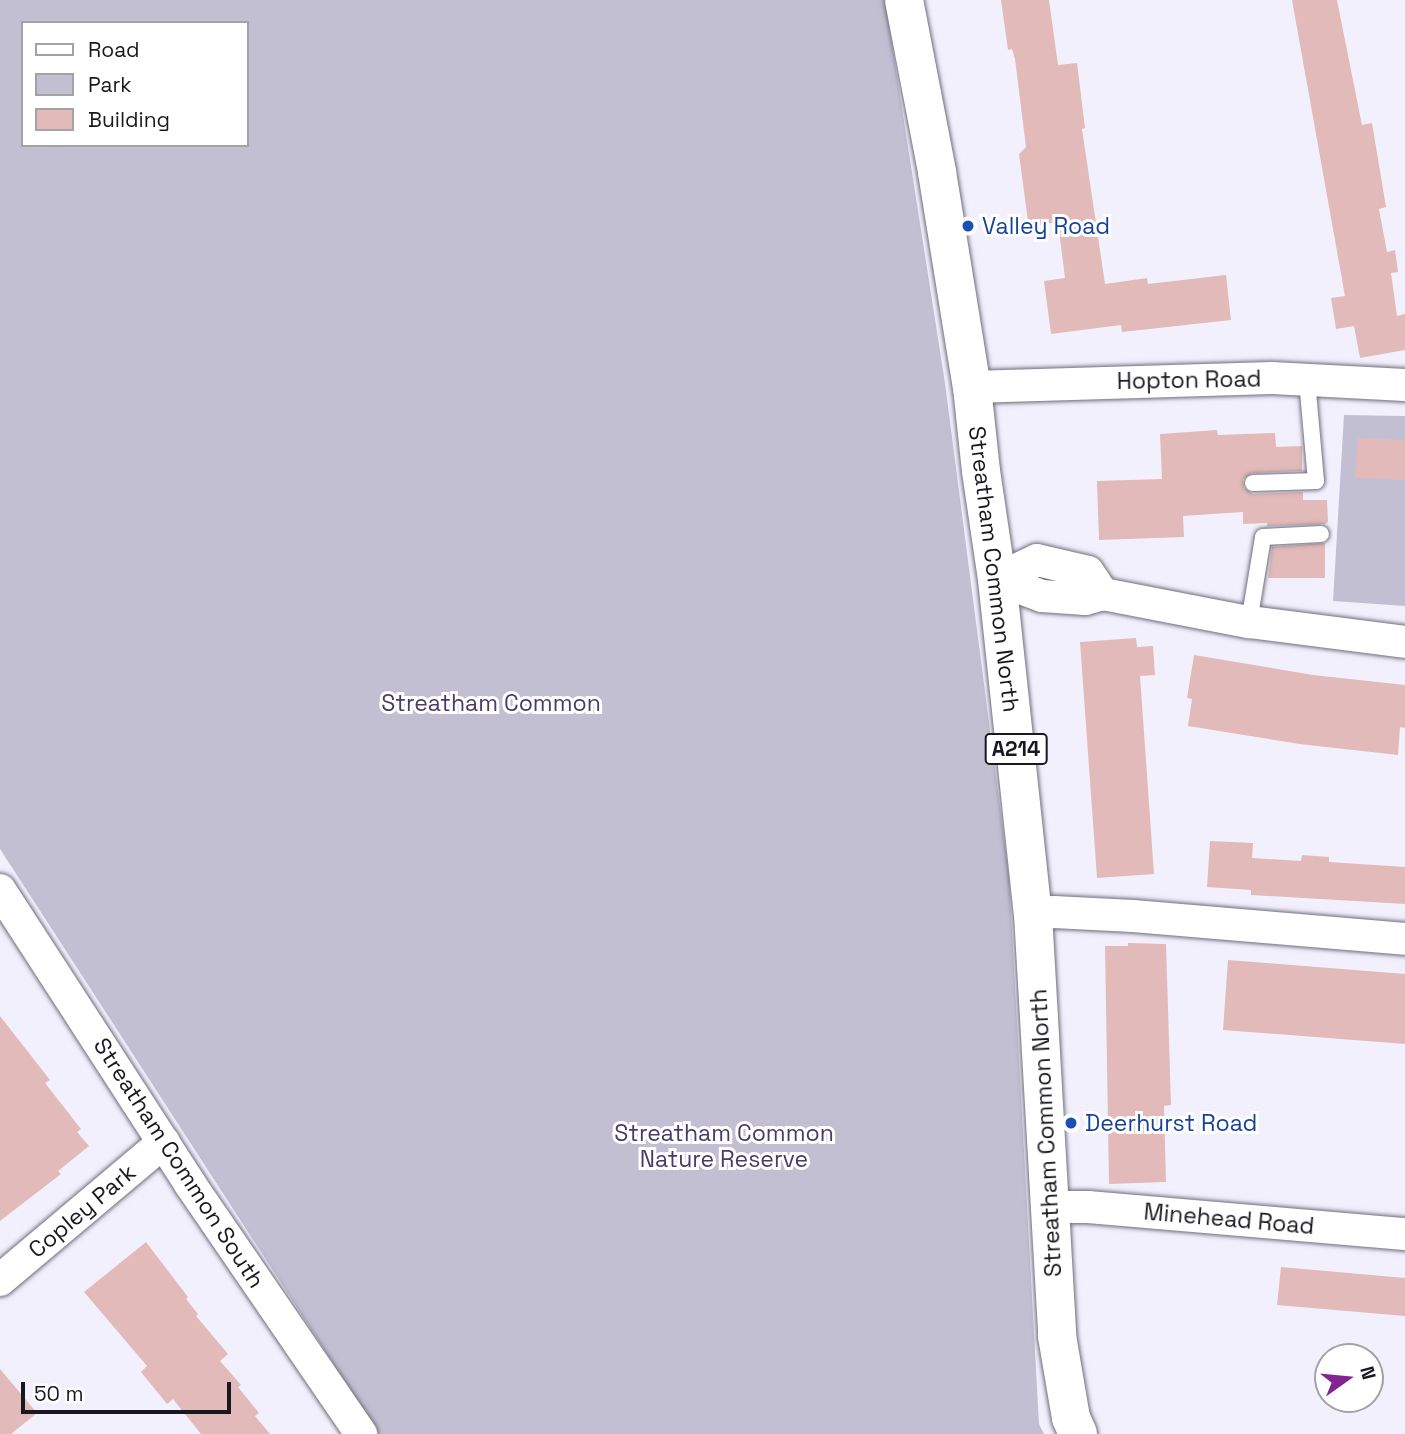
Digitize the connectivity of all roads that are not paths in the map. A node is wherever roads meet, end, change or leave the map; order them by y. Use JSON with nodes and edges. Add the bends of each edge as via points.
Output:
{"nodes":[{"id":1,"x":904,"y":0,"type":"edge"},
{"id":2,"x":1307,"y":380,"type":"junction"},
{"id":3,"x":1405,"y":384,"type":"edge"},
{"id":4,"x":972,"y":387,"type":"junction"},
{"id":5,"x":1253,"y":483,"type":"dead end"},
{"id":6,"x":1321,"y":534,"type":"dead end"},
{"id":7,"x":997,"y":579,"type":"junction"},
{"id":8,"x":1249,"y":622,"type":"junction"},
{"id":9,"x":1405,"y":642,"type":"edge"},
{"id":10,"x":0,"y":890,"type":"edge"},
{"id":11,"x":1033,"y":914,"type":"junction"},
{"id":12,"x":1405,"y":939,"type":"edge"},
{"id":13,"x":164,"y":1142,"type":"junction"},
{"id":14,"x":1052,"y":1207,"type":"junction"},
{"id":15,"x":1405,"y":1234,"type":"edge"},
{"id":16,"x":0,"y":1280,"type":"edge"},
{"id":17,"x":361,"y":1434,"type":"edge"},
{"id":18,"x":1078,"y":1434,"type":"edge"}],
"edges":[{"from":1,"to":4,"type":"main road","name":"Streatham Common North","number":"A214"},
{"from":2,"to":3,"type":"street","name":"Hopton Road"},
{"from":2,"to":4,"type":"street","name":"Hopton Road"},
{"from":2,"to":5,"type":"lane","via":[[1317,481]]},
{"from":4,"to":7,"type":"main road","name":"Streatham Common North","number":"A214"},
{"from":6,"to":8,"type":"lane","via":[[1263,537]]},
{"from":7,"to":8,"type":"street","via":[[1042,596],[1085,599],[1103,594]]},
{"from":7,"to":11,"type":"main road","name":"Streatham Common North","number":"A214"},
{"from":8,"to":9,"type":"street"},
{"from":10,"to":13,"type":"street","name":"Streatham Common South"},
{"from":11,"to":12,"type":"street","via":[[1133,916]]},
{"from":11,"to":14,"type":"main road","name":"Streatham Common North","number":"A214"},
{"from":13,"to":16,"type":"street","name":"Copley Park"},
{"from":13,"to":17,"type":"street","name":"Streatham Common South"},
{"from":14,"to":15,"type":"street","name":"Minehead Road"},
{"from":14,"to":18,"type":"main road","name":"Streatham Common North","number":"A214","via":[[1057,1336]]}]}
